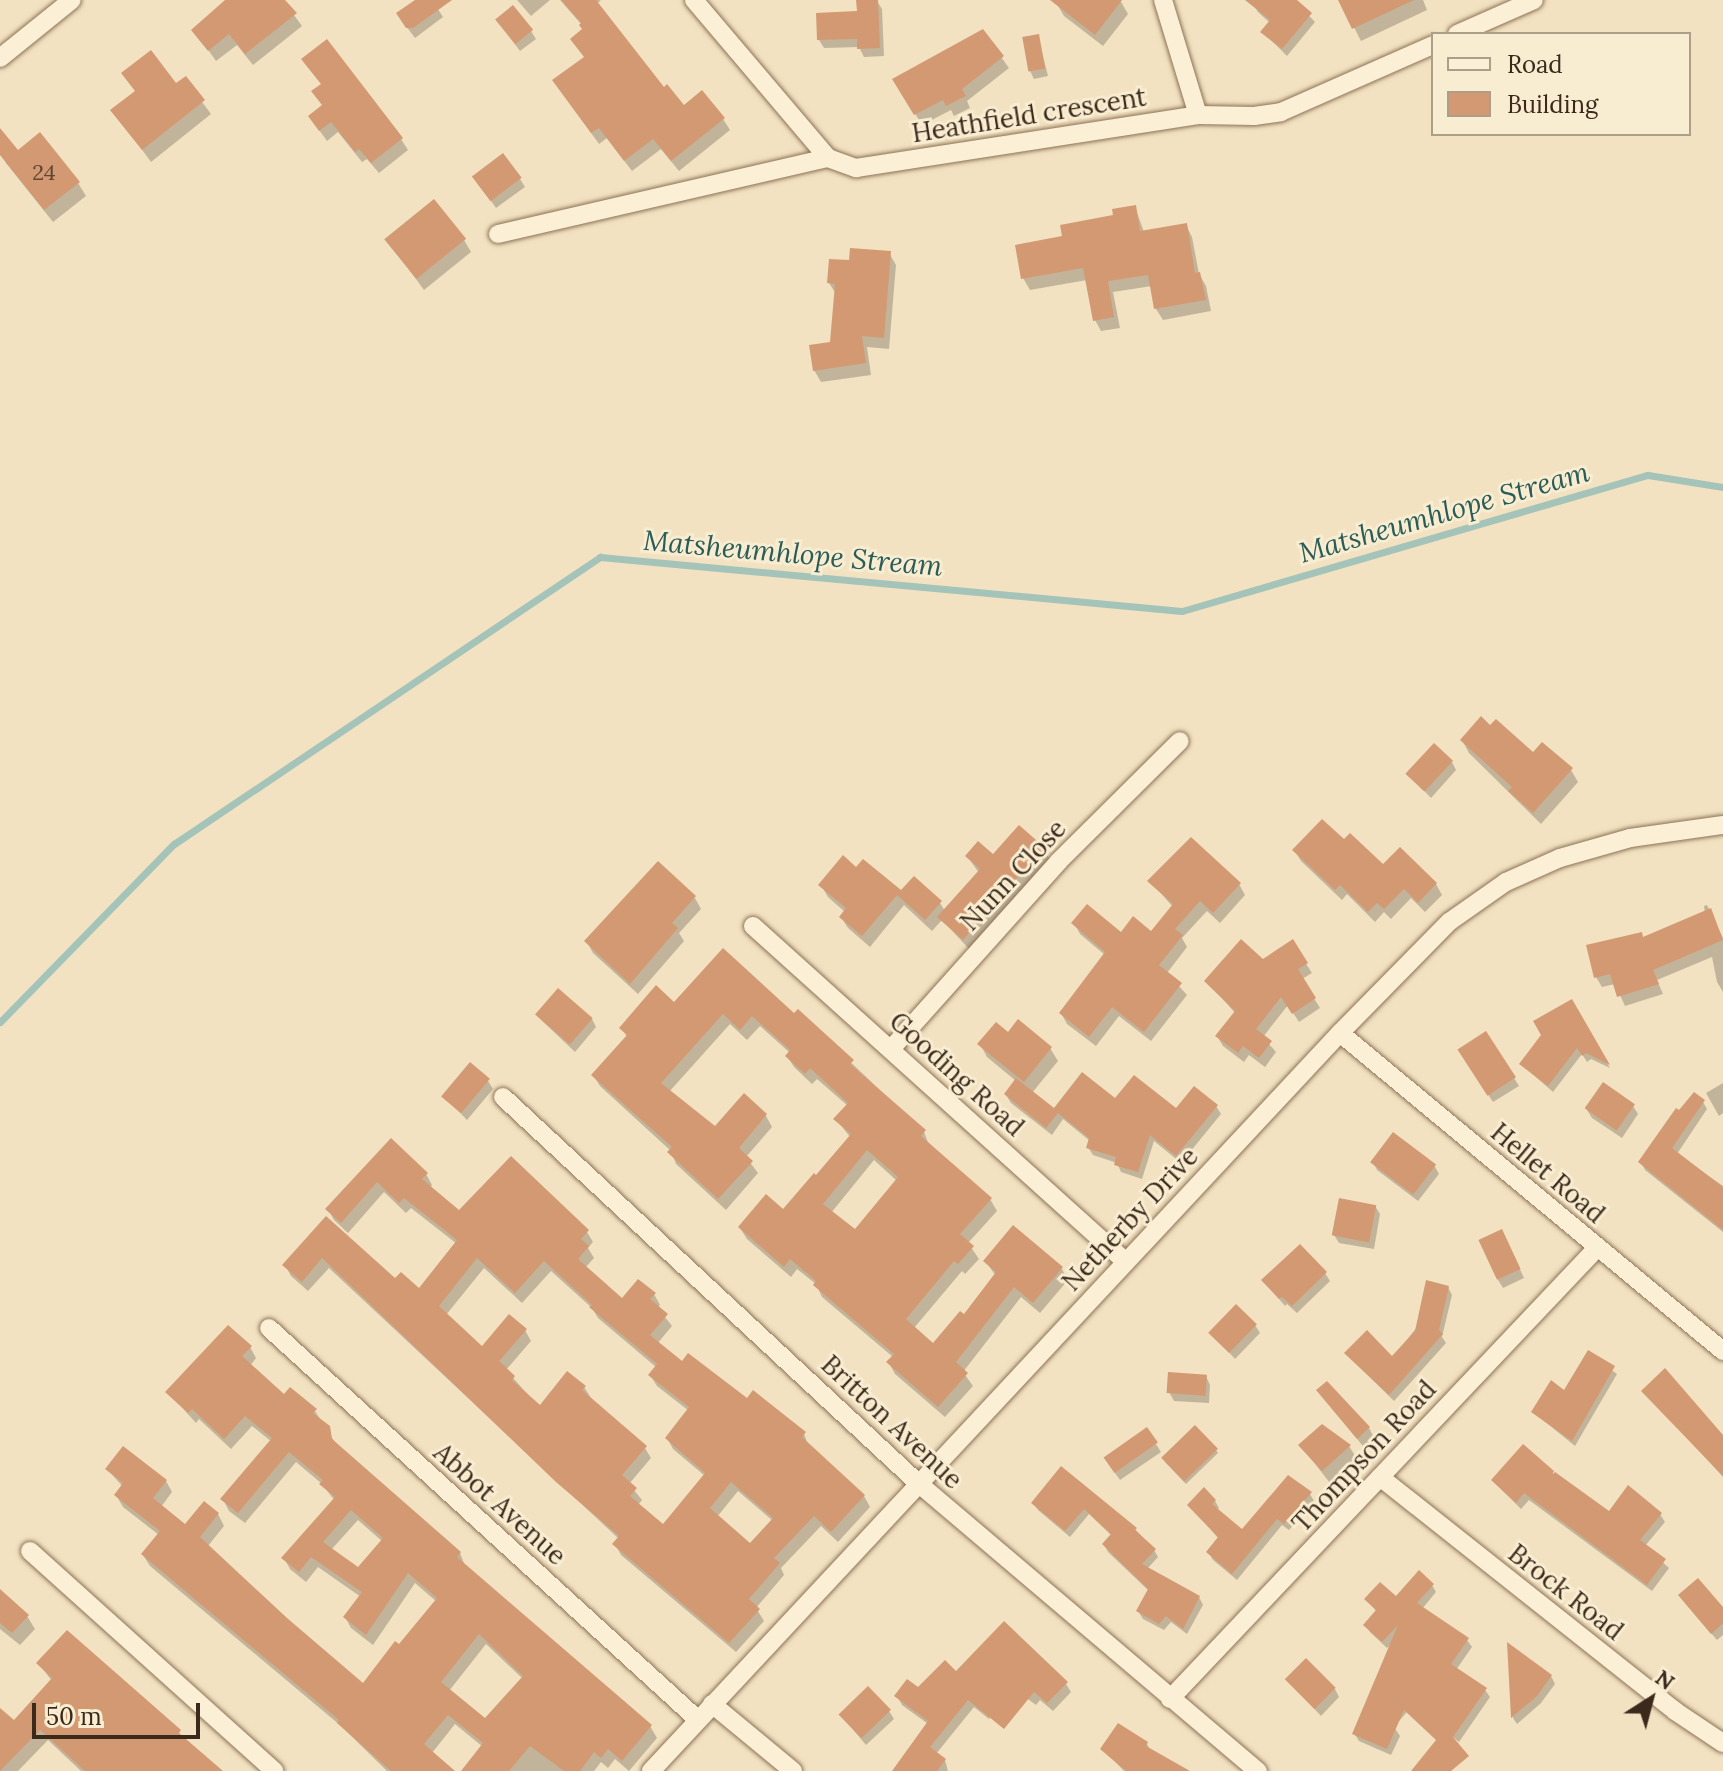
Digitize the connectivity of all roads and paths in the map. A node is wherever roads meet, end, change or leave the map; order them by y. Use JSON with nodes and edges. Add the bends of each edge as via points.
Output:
{"nodes":[{"id":1,"x":72,"y":0,"type":"edge"},
{"id":2,"x":694,"y":0,"type":"edge"},
{"id":3,"x":1163,"y":0,"type":"edge"},
{"id":4,"x":1534,"y":0,"type":"edge"},
{"id":5,"x":1462,"y":32,"type":"edge"},
{"id":6,"x":1431,"y":46,"type":"edge"},
{"id":7,"x":0,"y":58,"type":"edge"},
{"id":8,"x":1198,"y":115,"type":"junction"},
{"id":9,"x":828,"y":158,"type":"junction"},
{"id":10,"x":498,"y":234,"type":"dead end"},
{"id":11,"x":1180,"y":741,"type":"dead end"},
{"id":12,"x":1723,"y":825,"type":"edge"},
{"id":13,"x":753,"y":926,"type":"dead end"},
{"id":14,"x":1340,"y":1033,"type":"junction"},
{"id":15,"x":891,"y":1049,"type":"junction"},
{"id":16,"x":503,"y":1097,"type":"dead end"},
{"id":17,"x":1597,"y":1248,"type":"junction"},
{"id":18,"x":1126,"y":1262,"type":"junction"},
{"id":19,"x":269,"y":1328,"type":"dead end"},
{"id":20,"x":1723,"y":1351,"type":"edge"},
{"id":21,"x":1380,"y":1477,"type":"junction"},
{"id":22,"x":918,"y":1483,"type":"junction"},
{"id":23,"x":30,"y":1551,"type":"dead end"},
{"id":24,"x":1170,"y":1699,"type":"junction"},
{"id":25,"x":712,"y":1704,"type":"junction"},
{"id":26,"x":697,"y":1719,"type":"junction"},
{"id":27,"x":1723,"y":1743,"type":"edge"},
{"id":28,"x":274,"y":1771,"type":"edge"},
{"id":29,"x":651,"y":1771,"type":"edge"},
{"id":30,"x":793,"y":1771,"type":"edge"},
{"id":31,"x":1258,"y":1771,"type":"edge"}],
"edges":[{"from":1,"to":7,"type":"street"},
{"from":2,"to":9,"type":"street"},
{"from":3,"to":8,"type":"street"},
{"from":4,"to":5,"type":"street"},
{"from":6,"to":8,"type":"street","name":"Heathfield crescent","via":[[1281,112]]},
{"from":8,"to":9,"type":"street","name":"Heathfield crescent","via":[[856,168]]},
{"from":9,"to":10,"type":"street"},
{"from":11,"to":15,"type":"street","name":"Nunn Close","via":[[1059,861]]},
{"from":12,"to":14,"type":"street","name":"Netherby Drive","via":[[1630,838],[1560,858],[1506,882],[1449,922]]},
{"from":13,"to":15,"type":"street","name":"Gooding Road"},
{"from":14,"to":17,"type":"street","name":"Hellet Road"},
{"from":14,"to":18,"type":"street","name":"Netherby Drive"},
{"from":15,"to":18,"type":"street","name":"Gooding Road"},
{"from":16,"to":22,"type":"street","name":"Britton Avenue"},
{"from":17,"to":20,"type":"street","name":"Hellet Road"},
{"from":17,"to":21,"type":"street","name":"Thompson Road"},
{"from":18,"to":22,"type":"street","name":"Netherby Drive"},
{"from":19,"to":26,"type":"street","name":"Abbot Avenue"},
{"from":21,"to":24,"type":"street","name":"Thompson Road"},
{"from":21,"to":27,"type":"street","name":"Brock Road","via":[[1675,1711]]},
{"from":22,"to":24,"type":"street","name":"Britton Avenue"},
{"from":22,"to":25,"type":"street","name":"Netherby Drive"},
{"from":23,"to":28,"type":"street"},
{"from":24,"to":31,"type":"street","name":"Britton Avenue"},
{"from":25,"to":26,"type":"street","name":"Netherby Drive"},
{"from":25,"to":30,"type":"street"},
{"from":26,"to":29,"type":"street","name":"Netherby Drive"}]}
